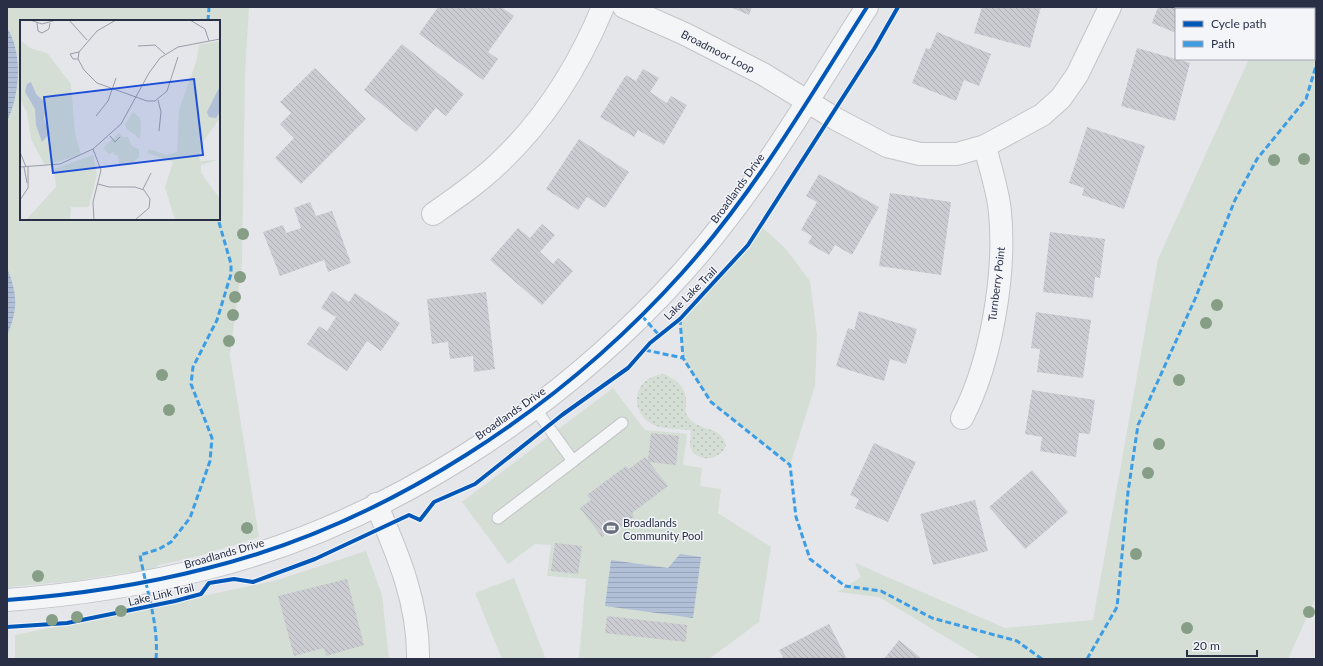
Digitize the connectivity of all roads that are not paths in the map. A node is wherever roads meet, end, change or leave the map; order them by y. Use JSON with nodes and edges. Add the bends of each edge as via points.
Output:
{"nodes":[{"id":1,"x":603,"y":7,"type":"edge"},
{"id":2,"x":624,"y":7,"type":"edge"},
{"id":3,"x":867,"y":7,"type":"edge"},
{"id":4,"x":1110,"y":7,"type":"edge"},
{"id":5,"x":807,"y":101,"type":"junction"},
{"id":6,"x":985,"y":146,"type":"junction"},
{"id":7,"x":433,"y":214,"type":"dead end"},
{"id":8,"x":534,"y":407,"type":"junction"},
{"id":9,"x":962,"y":418,"type":"dead end"},
{"id":10,"x":622,"y":423,"type":"dead end"},
{"id":11,"x":572,"y":461,"type":"junction"},
{"id":12,"x":376,"y":504,"type":"junction"},
{"id":13,"x":498,"y":518,"type":"dead end"},
{"id":14,"x":7,"y":600,"type":"edge"},
{"id":15,"x":418,"y":659,"type":"edge"}],
"edges":[{"from":1,"to":7,"type":"street","via":[[591,37],[553,101],[521,140],[474,185]]},
{"from":2,"to":5,"type":"street","name":"Broadmoor Loop","via":[[685,34],[763,74]]},
{"from":3,"to":5,"type":"street","name":"Broadlands Drive"},
{"from":4,"to":6,"type":"street","name":"Broadmoor Loop","via":[[1077,75],[1061,98],[1028,124]]},
{"from":5,"to":6,"type":"street","name":"Broadmoor Loop","via":[[887,146],[920,154],[957,154]]},
{"from":5,"to":8,"type":"street","name":"Broadlands Drive","via":[[736,208],[684,272],[605,351]]},
{"from":6,"to":9,"type":"street","name":"Turnberry Point","via":[[1000,210],[1001,254],[986,356],[973,398]]},
{"from":8,"to":11,"type":"lane"},
{"from":8,"to":12,"type":"street","name":"Broadlands Drive","via":[[452,464]]},
{"from":10,"to":11,"type":"lane"},
{"from":11,"to":13,"type":"lane"},
{"from":12,"to":14,"type":"street","name":"Broadlands Drive","via":[[324,529],[209,568],[74,595]]},
{"from":12,"to":15,"type":"street","via":[[408,585],[417,628]]}]}
